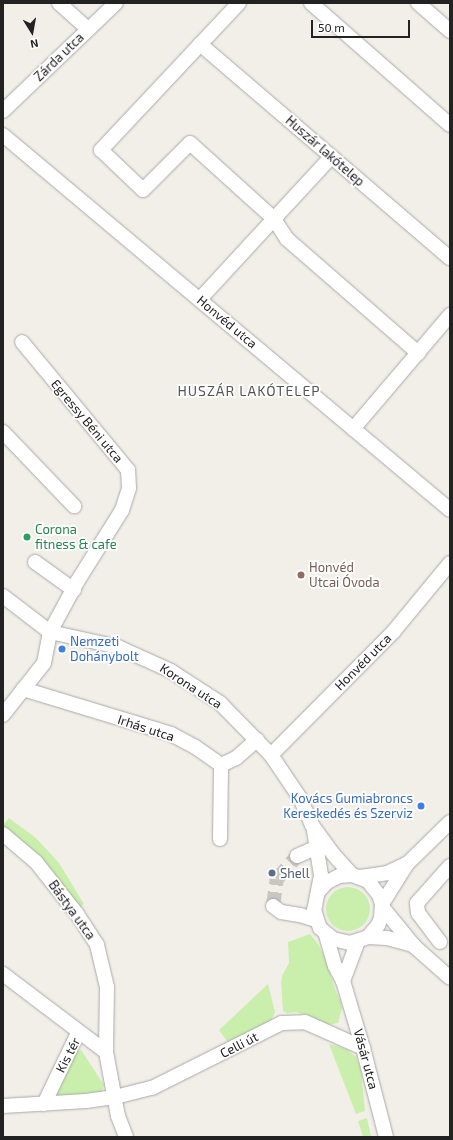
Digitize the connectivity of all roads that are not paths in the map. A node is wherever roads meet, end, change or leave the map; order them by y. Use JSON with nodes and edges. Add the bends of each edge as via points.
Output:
{"nodes":[{"id":1,"x":59,"y":3,"type":"edge"},
{"id":2,"x":116,"y":3,"type":"edge"},
{"id":3,"x":239,"y":3,"type":"edge"},
{"id":4,"x":311,"y":3,"type":"edge"},
{"id":5,"x":418,"y":3,"type":"edge"},
{"id":6,"x":88,"y":29,"type":"junction"},
{"id":7,"x":450,"y":31,"type":"edge"},
{"id":8,"x":200,"y":44,"type":"junction"},
{"id":9,"x":3,"y":111,"type":"edge"},
{"id":10,"x":450,"y":125,"type":"edge"},
{"id":11,"x":3,"y":135,"type":"edge"},
{"id":12,"x":331,"y":157,"type":"junction"},
{"id":13,"x":274,"y":219,"type":"junction"},
{"id":14,"x":450,"y":258,"type":"edge"},
{"id":15,"x":200,"y":299,"type":"junction"},
{"id":16,"x":450,"y":315,"type":"edge"},
{"id":17,"x":22,"y":342,"type":"dead end"},
{"id":18,"x":418,"y":353,"type":"junction"},
{"id":19,"x":353,"y":429,"type":"junction"},
{"id":20,"x":3,"y":432,"type":"edge"},
{"id":21,"x":74,"y":506,"type":"dead end"},
{"id":22,"x":450,"y":510,"type":"edge"},
{"id":23,"x":35,"y":562,"type":"dead end"},
{"id":24,"x":450,"y":563,"type":"edge"},
{"id":25,"x":74,"y":590,"type":"junction"},
{"id":26,"x":3,"y":596,"type":"edge"},
{"id":27,"x":50,"y":632,"type":"junction"},
{"id":28,"x":23,"y":689,"type":"junction"},
{"id":29,"x":3,"y":714,"type":"edge"},
{"id":30,"x":257,"y":740,"type":"junction"},
{"id":31,"x":271,"y":755,"type":"junction"},
{"id":32,"x":221,"y":765,"type":"junction"},
{"id":33,"x":450,"y":822,"type":"edge"},
{"id":34,"x":312,"y":825,"type":"junction"},
{"id":35,"x":3,"y":834,"type":"edge"},
{"id":36,"x":220,"y":839,"type":"dead end"},
{"id":37,"x":317,"y":847,"type":"junction"},
{"id":38,"x":297,"y":856,"type":"tunnel mouth"},
{"id":39,"x":407,"y":864,"type":"junction"},
{"id":40,"x":450,"y":866,"type":"edge"},
{"id":41,"x":356,"y":876,"type":"junction"},
{"id":42,"x":319,"y":891,"type":"junction"},
{"id":43,"x":273,"y":906,"type":"dead end"},
{"id":44,"x":382,"y":906,"type":"junction"},
{"id":45,"x":316,"y":920,"type":"junction"},
{"id":46,"x":326,"y":934,"type":"junction"},
{"id":47,"x":363,"y":939,"type":"junction"},
{"id":48,"x":440,"y":942,"type":"dead end"},
{"id":49,"x":414,"y":946,"type":"junction"},
{"id":50,"x":450,"y":978,"type":"edge"},
{"id":51,"x":4,"y":979,"type":"edge"},
{"id":52,"x":343,"y":981,"type":"junction"},
{"id":53,"x":78,"y":1033,"type":"junction"},
{"id":54,"x":363,"y":1048,"type":"junction"},
{"id":55,"x":106,"y":1052,"type":"junction"},
{"id":56,"x":115,"y":1097,"type":"junction"},
{"id":57,"x":44,"y":1104,"type":"junction"},
{"id":58,"x":3,"y":1106,"type":"edge"},
{"id":59,"x":126,"y":1137,"type":"edge"},
{"id":60,"x":386,"y":1137,"type":"edge"}],
"edges":[{"from":1,"to":6,"type":"street"},
{"from":2,"to":6,"type":"street","name":"Zárda utca"},
{"from":3,"to":8,"type":"street"},
{"from":4,"to":10,"type":"street"},
{"from":5,"to":7,"type":"street"},
{"from":6,"to":9,"type":"street","name":"Zárda utca"},
{"from":8,"to":12,"type":"street","name":"Huszár lakótelep"},
{"from":8,"to":13,"type":"street","via":[[101,150],[143,190],[190,143]]},
{"from":11,"to":15,"type":"street","name":"Honvéd utca"},
{"from":12,"to":13,"type":"street"},
{"from":12,"to":14,"type":"street","name":"Huszár lakótelep"},
{"from":13,"to":15,"type":"street"},
{"from":13,"to":18,"type":"street","via":[[286,239]]},
{"from":15,"to":19,"type":"street","name":"Honvéd utca"},
{"from":16,"to":18,"type":"street"},
{"from":17,"to":25,"type":"street","name":"Egressy Béni utca","via":[[128,470],[129,488],[122,510]]},
{"from":18,"to":19,"type":"street"},
{"from":19,"to":22,"type":"street","name":"Honvéd utca"},
{"from":20,"to":21,"type":"street"},
{"from":23,"to":25,"type":"street"},
{"from":24,"to":31,"type":"street","name":"Honvéd utca","via":[[394,631]]},
{"from":25,"to":27,"type":"street","name":"Egressy Béni utca"},
{"from":26,"to":27,"type":"street","name":"Korona utca"},
{"from":27,"to":28,"type":"street","name":"Egressy Béni utca","via":[[44,663]]},
{"from":27,"to":30,"type":"street","name":"Korona utca","via":[[118,647],[171,671],[220,703]]},
{"from":28,"to":29,"type":"street","name":"Egressy Béni utca"},
{"from":28,"to":32,"type":"street","name":"Irhás utca","via":[[171,734]]},
{"from":30,"to":31,"type":"street","name":"Korona utca"},
{"from":30,"to":32,"type":"street","via":[[236,758]]},
{"from":31,"to":34,"type":"street","name":"Korona utca","via":[[300,798]]},
{"from":32,"to":36,"type":"street"},
{"from":33,"to":39,"type":"street"},
{"from":34,"to":37,"type":"street","name":"Korona utca"},
{"from":34,"to":41,"type":"street","name":"Korona utca","via":[[333,854]]},
{"from":35,"to":55,"type":"street","name":"Bástya utca","via":[[36,862],[77,914],[97,945],[107,987]]},
{"from":37,"to":38,"type":"street"},
{"from":37,"to":42,"type":"street","name":"Korona utca","via":[[321,875]]},
{"from":39,"to":41,"type":"street","via":[[387,873]]},
{"from":39,"to":44,"type":"street"},
{"from":40,"to":48,"type":"street","via":[[417,903],[418,913]]},
{"from":41,"to":42,"type":"street","via":[[339,876],[327,882]]},
{"from":41,"to":44,"type":"street","via":[[374,887]]},
{"from":42,"to":45,"type":"street","via":[[315,900]]},
{"from":43,"to":45,"type":"street","via":[[281,912]]},
{"from":44,"to":47,"type":"street","via":[[378,925]]},
{"from":44,"to":49,"type":"street"},
{"from":45,"to":46,"type":"street"},
{"from":46,"to":47,"type":"street","via":[[341,942]]},
{"from":46,"to":52,"type":"street","name":"Vásár utca"},
{"from":47,"to":49,"type":"street","via":[[388,938]]},
{"from":47,"to":52,"type":"street"},
{"from":49,"to":50,"type":"street"},
{"from":51,"to":53,"type":"street"},
{"from":52,"to":54,"type":"street","name":"Vásár utca"},
{"from":53,"to":55,"type":"street","name":"Kis tér"},
{"from":53,"to":57,"type":"street","name":"Kis tér"},
{"from":54,"to":56,"type":"street","name":"Celli út","via":[[305,1022],[282,1023],[152,1088]]},
{"from":54,"to":60,"type":"street","name":"Vásár utca"},
{"from":55,"to":56,"type":"street"},
{"from":56,"to":57,"type":"street"},
{"from":56,"to":59,"type":"street","via":[[118,1116]]},
{"from":57,"to":58,"type":"street"}]}
